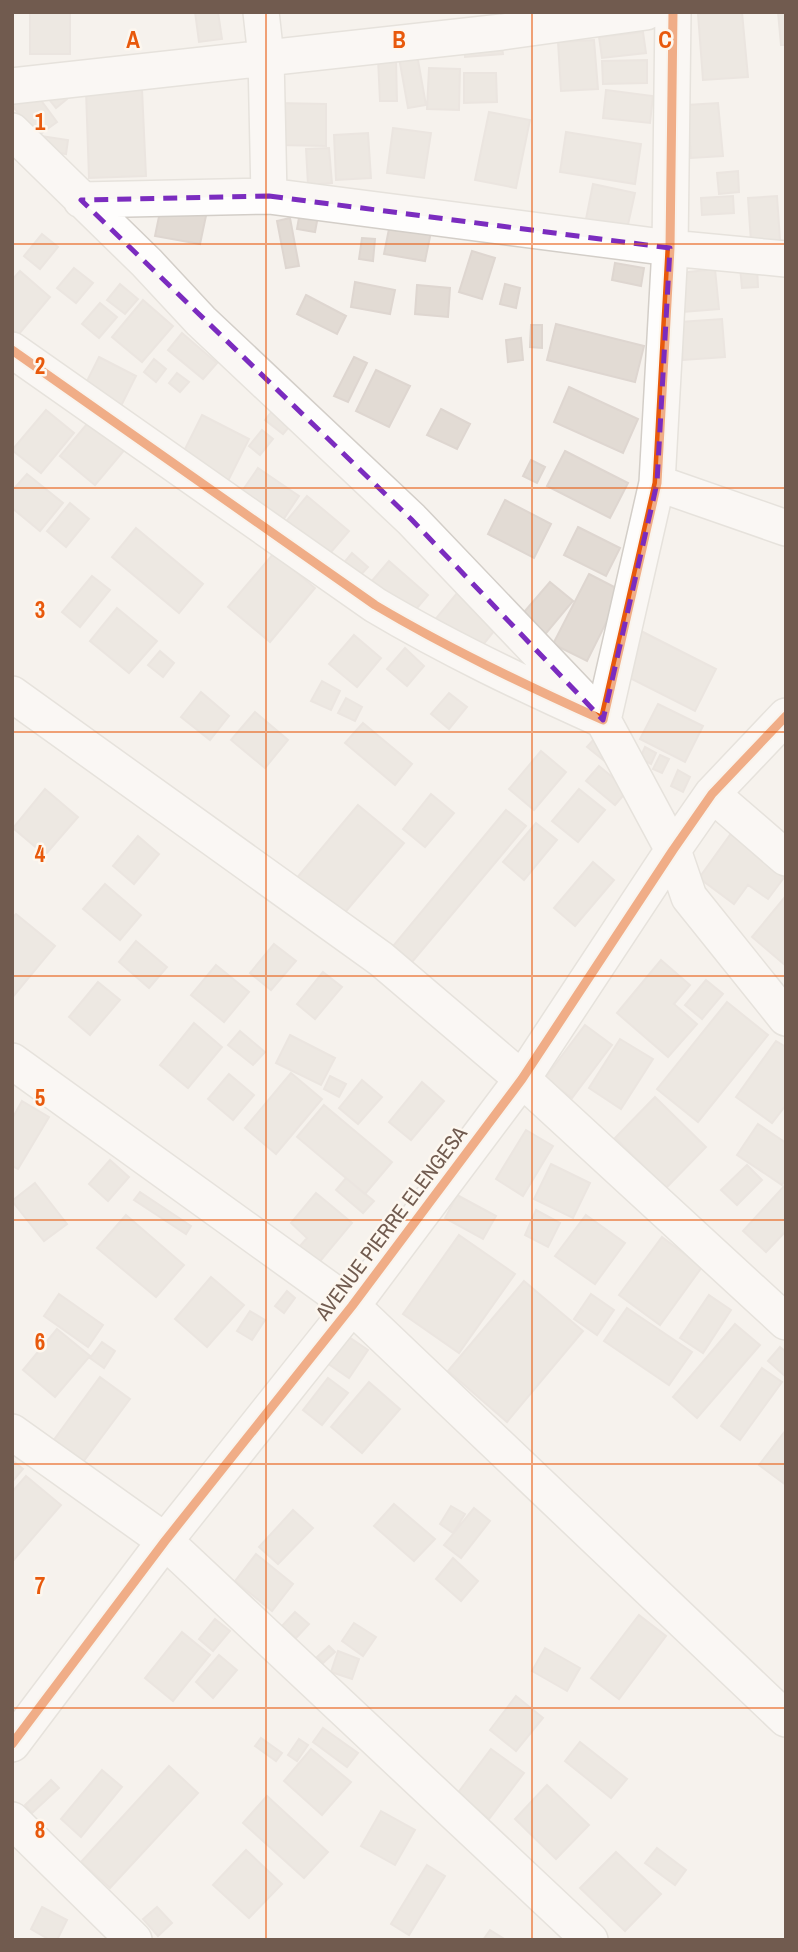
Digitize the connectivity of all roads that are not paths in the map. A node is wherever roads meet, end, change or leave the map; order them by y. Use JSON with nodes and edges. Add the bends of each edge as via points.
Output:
{"nodes":[{"id":1,"x":261,"y":12,"type":"edge"},
{"id":2,"x":646,"y":12,"type":"edge"},
{"id":3,"x":673,"y":12,"type":"edge"},
{"id":4,"x":266,"y":57,"type":"junction"},
{"id":5,"x":12,"y":86,"type":"edge"},
{"id":6,"x":12,"y":131,"type":"edge"},
{"id":7,"x":269,"y":196,"type":"junction"},
{"id":8,"x":81,"y":200,"type":"junction"},
{"id":9,"x":670,"y":248,"type":"junction"},
{"id":10,"x":786,"y":260,"type":"edge"},
{"id":11,"x":12,"y":350,"type":"edge"},
{"id":12,"x":657,"y":483,"type":"junction"},
{"id":13,"x":786,"y":528,"type":"edge"},
{"id":14,"x":12,"y":694,"type":"edge"},
{"id":15,"x":786,"y":716,"type":"edge"},
{"id":16,"x":603,"y":720,"type":"junction"},
{"id":17,"x":712,"y":794,"type":"junction"},
{"id":18,"x":673,"y":850,"type":"junction"},
{"id":19,"x":786,"y":858,"type":"edge"},
{"id":20,"x":786,"y":1018,"type":"edge"},
{"id":21,"x":12,"y":1061,"type":"edge"},
{"id":22,"x":522,"y":1079,"type":"junction"},
{"id":23,"x":352,"y":1306,"type":"junction"},
{"id":24,"x":786,"y":1322,"type":"edge"},
{"id":25,"x":12,"y":1432,"type":"edge"},
{"id":26,"x":165,"y":1541,"type":"junction"},
{"id":27,"x":786,"y":1719,"type":"edge"},
{"id":28,"x":12,"y":1744,"type":"edge"},
{"id":29,"x":12,"y":1820,"type":"edge"},
{"id":30,"x":134,"y":1940,"type":"edge"},
{"id":31,"x":590,"y":1940,"type":"edge"}],
"edges":[{"from":1,"to":4,"type":"street"},
{"from":2,"to":4,"type":"street"},
{"from":3,"to":9,"type":"street"},
{"from":4,"to":5,"type":"street"},
{"from":4,"to":7,"type":"street"},
{"from":6,"to":8,"type":"street"},
{"from":7,"to":8,"type":"street"},
{"from":7,"to":9,"type":"street"},
{"from":8,"to":16,"type":"street","via":[[201,321],[411,519]]},
{"from":9,"to":10,"type":"street"},
{"from":9,"to":12,"type":"street"},
{"from":11,"to":16,"type":"street","via":[[375,605],[486,667]]},
{"from":12,"to":13,"type":"street"},
{"from":12,"to":16,"type":"street"},
{"from":14,"to":22,"type":"street","via":[[381,960]]},
{"from":15,"to":17,"type":"street","name":"AVENUE PIERRE ELENGESA"},
{"from":16,"to":18,"type":"street"},
{"from":17,"to":18,"type":"street","name":"AVENUE PIERRE ELENGESA"},
{"from":17,"to":19,"type":"street"},
{"from":18,"to":20,"type":"street","via":[[689,897]]},
{"from":18,"to":22,"type":"street","name":"AVENUE PIERRE ELENGESA"},
{"from":21,"to":23,"type":"street"},
{"from":22,"to":23,"type":"street","name":"AVENUE PIERRE ELENGESA"},
{"from":22,"to":24,"type":"street"},
{"from":23,"to":26,"type":"street","name":"AVENUE PIERRE ELENGESA"},
{"from":23,"to":27,"type":"street"},
{"from":25,"to":26,"type":"street"},
{"from":26,"to":28,"type":"street","name":"AVENUE PIERRE ELENGESA"},
{"from":26,"to":31,"type":"street"},
{"from":29,"to":30,"type":"street"}]}
